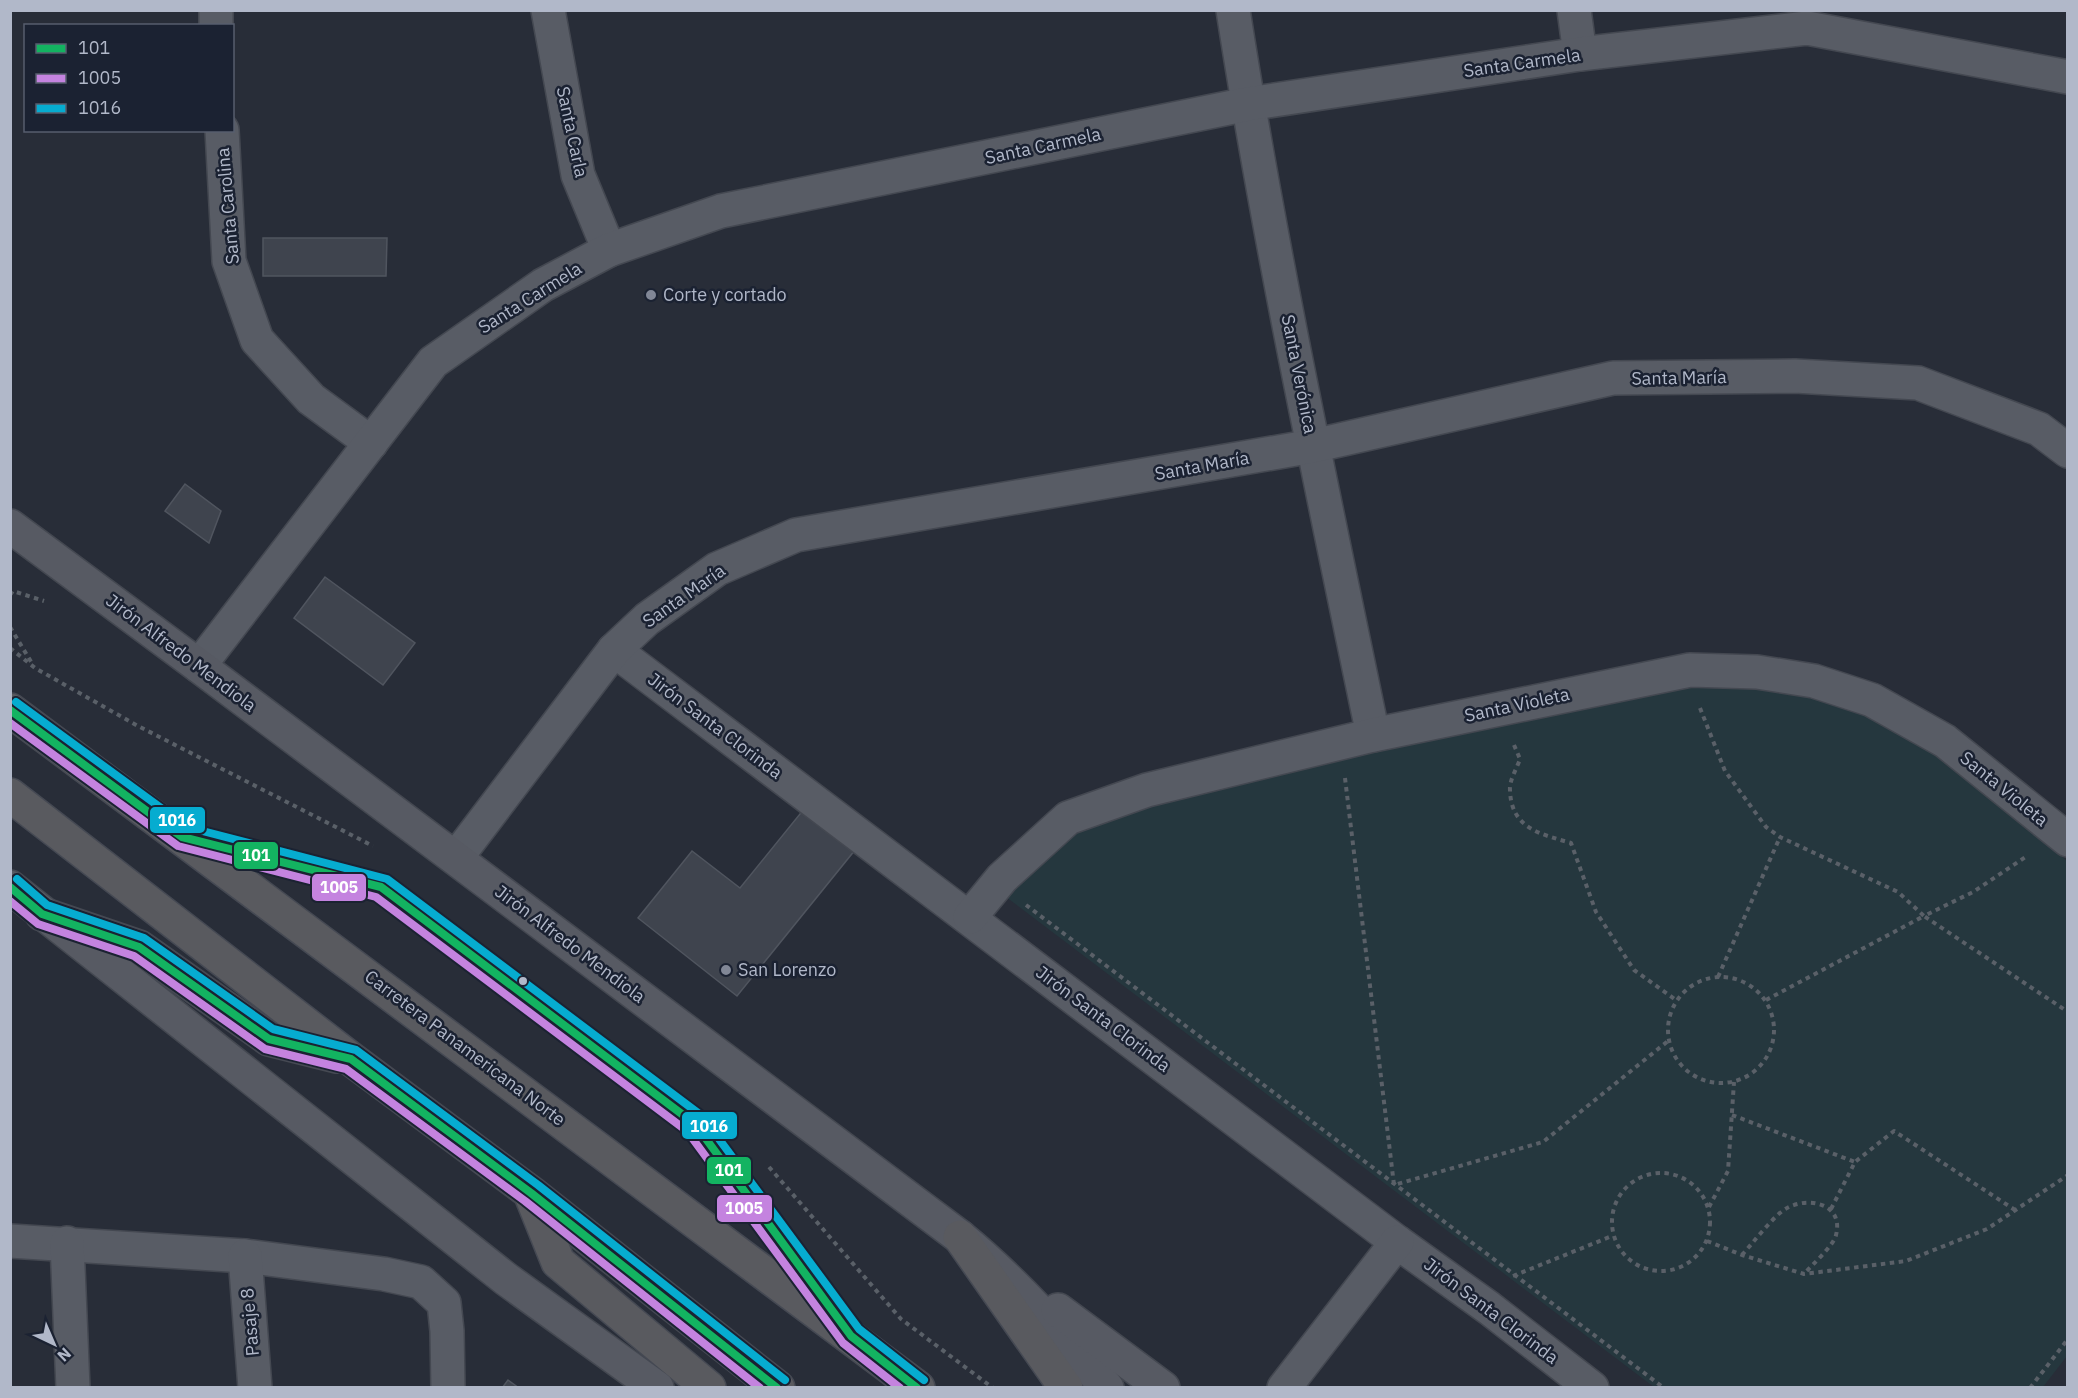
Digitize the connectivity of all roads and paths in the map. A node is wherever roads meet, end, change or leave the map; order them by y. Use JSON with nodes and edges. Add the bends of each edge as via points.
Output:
{"nodes":[{"id":1,"x":548,"y":10,"type":"edge"},
{"id":2,"x":1233,"y":10,"type":"edge"},
{"id":3,"x":1574,"y":10,"type":"edge"},
{"id":4,"x":1580,"y":54,"type":"junction"},
{"id":5,"x":2067,"y":77,"type":"edge"},
{"id":6,"x":1248,"y":104,"type":"junction"},
{"id":7,"x":222,"y":132,"type":"edge"},
{"id":8,"x":609,"y":250,"type":"junction"},
{"id":9,"x":371,"y":443,"type":"junction"},
{"id":10,"x":1313,"y":446,"type":"junction"},
{"id":11,"x":2067,"y":451,"type":"edge"},
{"id":12,"x":10,"y":526,"type":"edge"},
{"id":13,"x":10,"y":627,"type":"edge"},
{"id":14,"x":10,"y":648,"type":"edge"},
{"id":15,"x":614,"y":650,"type":"junction"},
{"id":16,"x":200,"y":666,"type":"junction"},
{"id":17,"x":1699,"y":706,"type":"dead end"},
{"id":18,"x":10,"y":710,"type":"edge"},
{"id":19,"x":1373,"y":735,"type":"junction"},
{"id":20,"x":1512,"y":740,"type":"dead end"},
{"id":21,"x":1345,"y":771,"type":"dead end"},
{"id":22,"x":10,"y":795,"type":"edge"},
{"id":23,"x":182,"y":837,"type":"junction"},
{"id":24,"x":1780,"y":837,"type":"junction"},
{"id":25,"x":2067,"y":840,"type":"edge"},
{"id":26,"x":2027,"y":855,"type":"dead end"},
{"id":27,"x":456,"y":858,"type":"junction"},
{"id":28,"x":10,"y":887,"type":"edge"},
{"id":29,"x":1023,"y":903,"type":"dead end"},
{"id":30,"x":42,"y":914,"type":"junction"},
{"id":31,"x":1924,"y":916,"type":"junction"},
{"id":32,"x":970,"y":917,"type":"junction"},
{"id":33,"x":1718,"y":977,"type":"junction"},
{"id":34,"x":1676,"y":1000,"type":"junction"},
{"id":35,"x":1766,"y":1000,"type":"junction"},
{"id":36,"x":2067,"y":1012,"type":"edge"},
{"id":37,"x":1668,"y":1041,"type":"junction"},
{"id":38,"x":351,"y":1059,"type":"junction"},
{"id":39,"x":1734,"y":1082,"type":"junction"},
{"id":40,"x":1732,"y":1115,"type":"junction"},
{"id":41,"x":1855,"y":1162,"type":"junction"},
{"id":42,"x":2067,"y":1175,"type":"edge"},
{"id":43,"x":1394,"y":1185,"type":"junction"},
{"id":44,"x":531,"y":1193,"type":"junction"},
{"id":45,"x":1709,"y":1207,"type":"junction"},
{"id":46,"x":1831,"y":1209,"type":"junction"},
{"id":47,"x":2015,"y":1210,"type":"junction"},
{"id":48,"x":1612,"y":1236,"type":"junction"},
{"id":49,"x":10,"y":1241,"type":"edge"},
{"id":50,"x":1707,"y":1241,"type":"junction"},
{"id":51,"x":1396,"y":1242,"type":"junction"},
{"id":52,"x":67,"y":1243,"type":"junction"},
{"id":53,"x":970,"y":1246,"type":"junction"},
{"id":54,"x":1743,"y":1255,"type":"junction"},
{"id":55,"x":245,"y":1256,"type":"junction"},
{"id":56,"x":1804,"y":1274,"type":"junction"},
{"id":57,"x":1514,"y":1275,"type":"junction"},
{"id":58,"x":1490,"y":1308,"type":"junction"},
{"id":59,"x":851,"y":1336,"type":"junction"},
{"id":60,"x":2067,"y":1339,"type":"edge"},
{"id":61,"x":73,"y":1388,"type":"edge"},
{"id":62,"x":255,"y":1388,"type":"edge"},
{"id":63,"x":448,"y":1388,"type":"edge"},
{"id":64,"x":657,"y":1388,"type":"edge"},
{"id":65,"x":709,"y":1388,"type":"edge"},
{"id":66,"x":778,"y":1388,"type":"edge"},
{"id":67,"x":918,"y":1388,"type":"edge"},
{"id":68,"x":1066,"y":1388,"type":"edge"},
{"id":69,"x":1107,"y":1388,"type":"edge"},
{"id":70,"x":1163,"y":1388,"type":"edge"},
{"id":71,"x":1284,"y":1388,"type":"edge"},
{"id":72,"x":1592,"y":1388,"type":"edge"},
{"id":73,"x":1664,"y":1388,"type":"edge"},
{"id":74,"x":2030,"y":1388,"type":"edge"}],
"edges":[{"from":1,"to":8,"type":"street","name":"Santa Carla","via":[[578,175]]},
{"from":2,"to":6,"type":"street","name":"Santa Verónica"},
{"from":3,"to":4,"type":"street"},
{"from":4,"to":5,"type":"street","name":"Santa Carmela","via":[[1807,28]]},
{"from":4,"to":6,"type":"street","name":"Santa Carmela"},
{"from":6,"to":8,"type":"street","name":"Santa Carmela","via":[[721,211]]},
{"from":6,"to":10,"type":"street","name":"Santa Verónica"},
{"from":7,"to":9,"type":"street","name":"Santa Carolina","via":[[229,261],[257,339],[311,399]]},
{"from":8,"to":9,"type":"street","name":"Santa Carmela","via":[[543,285],[433,362]]},
{"from":9,"to":16,"type":"street","name":"Santa Carmela"},
{"from":10,"to":11,"type":"street","name":"Santa María","via":[[1613,378],[1795,376],[1918,383],[2039,429]]},
{"from":10,"to":15,"type":"street","name":"Santa María","via":[[796,535],[717,569],[647,619]]},
{"from":10,"to":19,"type":"street","name":"Santa Verónica"},
{"from":12,"to":16,"type":"main road","name":"Jirón Alfredo Mendiola"},
{"from":13,"to":14,"type":"path","via":[[34,668]]},
{"from":15,"to":27,"type":"street","name":"Santa María"},
{"from":15,"to":32,"type":"street","name":"Jirón Santa Clorinda"},
{"from":16,"to":27,"type":"main road","name":"Jirón Alfredo Mendiola"},
{"from":17,"to":24,"type":"path","via":[[1725,771],[1766,827]]},
{"from":18,"to":23,"type":"highway","name":"Carretera Panamericana Norte"},
{"from":19,"to":25,"type":"street","name":"Santa Violeta","via":[[1690,670],[1757,672],[1814,681],[1872,700],[1945,741]]},
{"from":19,"to":32,"type":"street","name":"Santa Violeta","via":[[1147,790],[1068,818],[1002,878]]},
{"from":20,"to":34,"type":"path","via":[[1520,759],[1509,789],[1515,813],[1533,831],[1571,843],[1596,912],[1634,970]]},
{"from":21,"to":43,"type":"path"},
{"from":22,"to":38,"type":"highway"},
{"from":23,"to":59,"type":"highway","name":"Carretera Panamericana Norte"},
{"from":23,"to":59,"type":"lane","via":[[381,887],[695,1124]]},
{"from":24,"to":31,"type":"path","via":[[1898,892]]},
{"from":24,"to":33,"type":"path"},
{"from":26,"to":31,"type":"path","via":[[1973,892]]},
{"from":27,"to":53,"type":"main road","name":"Jirón Alfredo Mendiola"},
{"from":28,"to":30,"type":"main road"},
{"from":29,"to":43,"type":"path"},
{"from":30,"to":38,"type":"highway","via":[[139,947],[269,1039]]},
{"from":30,"to":64,"type":"main road","via":[[506,1279]]},
{"from":31,"to":35,"type":"path"},
{"from":31,"to":36,"type":"path"},
{"from":32,"to":51,"type":"street","name":"Jirón Santa Clorinda"},
{"from":33,"to":34,"type":"path","via":[[1702,980]]},
{"from":33,"to":35,"type":"path","via":[[1736,978],[1752,986]]},
{"from":34,"to":37,"type":"path","via":[[1668,1020]]},
{"from":35,"to":39,"type":"path","via":[[1774,1019],[1771,1048],[1756,1071]]},
{"from":37,"to":39,"type":"path","via":[[1678,1062],[1696,1078],[1710,1083]]},
{"from":37,"to":43,"type":"path","via":[[1542,1142]]},
{"from":38,"to":44,"type":"highway"},
{"from":39,"to":40,"type":"path"},
{"from":40,"to":41,"type":"path"},
{"from":40,"to":45,"type":"path","via":[[1728,1171]]},
{"from":41,"to":46,"type":"path"},
{"from":41,"to":47,"type":"path","via":[[1894,1131]]},
{"from":42,"to":47,"type":"path"},
{"from":43,"to":57,"type":"path"},
{"from":44,"to":65,"type":"highway","via":[[558,1262]]},
{"from":44,"to":66,"type":"highway"},
{"from":45,"to":48,"type":"path","via":[[1695,1185],[1672,1173],[1646,1174],[1624,1187],[1612,1210]]},
{"from":45,"to":50,"type":"path"},
{"from":46,"to":54,"type":"path","via":[[1806,1201],[1785,1208]]},
{"from":46,"to":56,"type":"path","via":[[1838,1219],[1836,1237]]},
{"from":47,"to":56,"type":"path","via":[[1987,1228],[1906,1261]]},
{"from":48,"to":50,"type":"path","via":[[1626,1259],[1649,1271],[1675,1270],[1697,1256]]},
{"from":48,"to":57,"type":"path"},
{"from":49,"to":52,"type":"street"},
{"from":50,"to":54,"type":"path"},
{"from":51,"to":58,"type":"street","name":"Jirón Santa Clorinda"},
{"from":51,"to":71,"type":"street"},
{"from":52,"to":55,"type":"street"},
{"from":52,"to":61,"type":"street"},
{"from":53,"to":68,"type":"highway"},
{"from":53,"to":69,"type":"main road","name":"Jirón Alfredo Mendiola","via":[[1058,1330]]},
{"from":53,"to":70,"type":"main road"},
{"from":54,"to":56,"type":"path"},
{"from":55,"to":62,"type":"street","name":"Pasaje 8"},
{"from":55,"to":63,"type":"street","via":[[421,1282],[444,1303]]},
{"from":57,"to":58,"type":"path"},
{"from":57,"to":73,"type":"path"},
{"from":58,"to":72,"type":"street","name":"Jirón Santa Clorinda"},
{"from":59,"to":67,"type":"highway","name":"Carretera Panamericana Norte"},
{"from":60,"to":74,"type":"path"}]}
